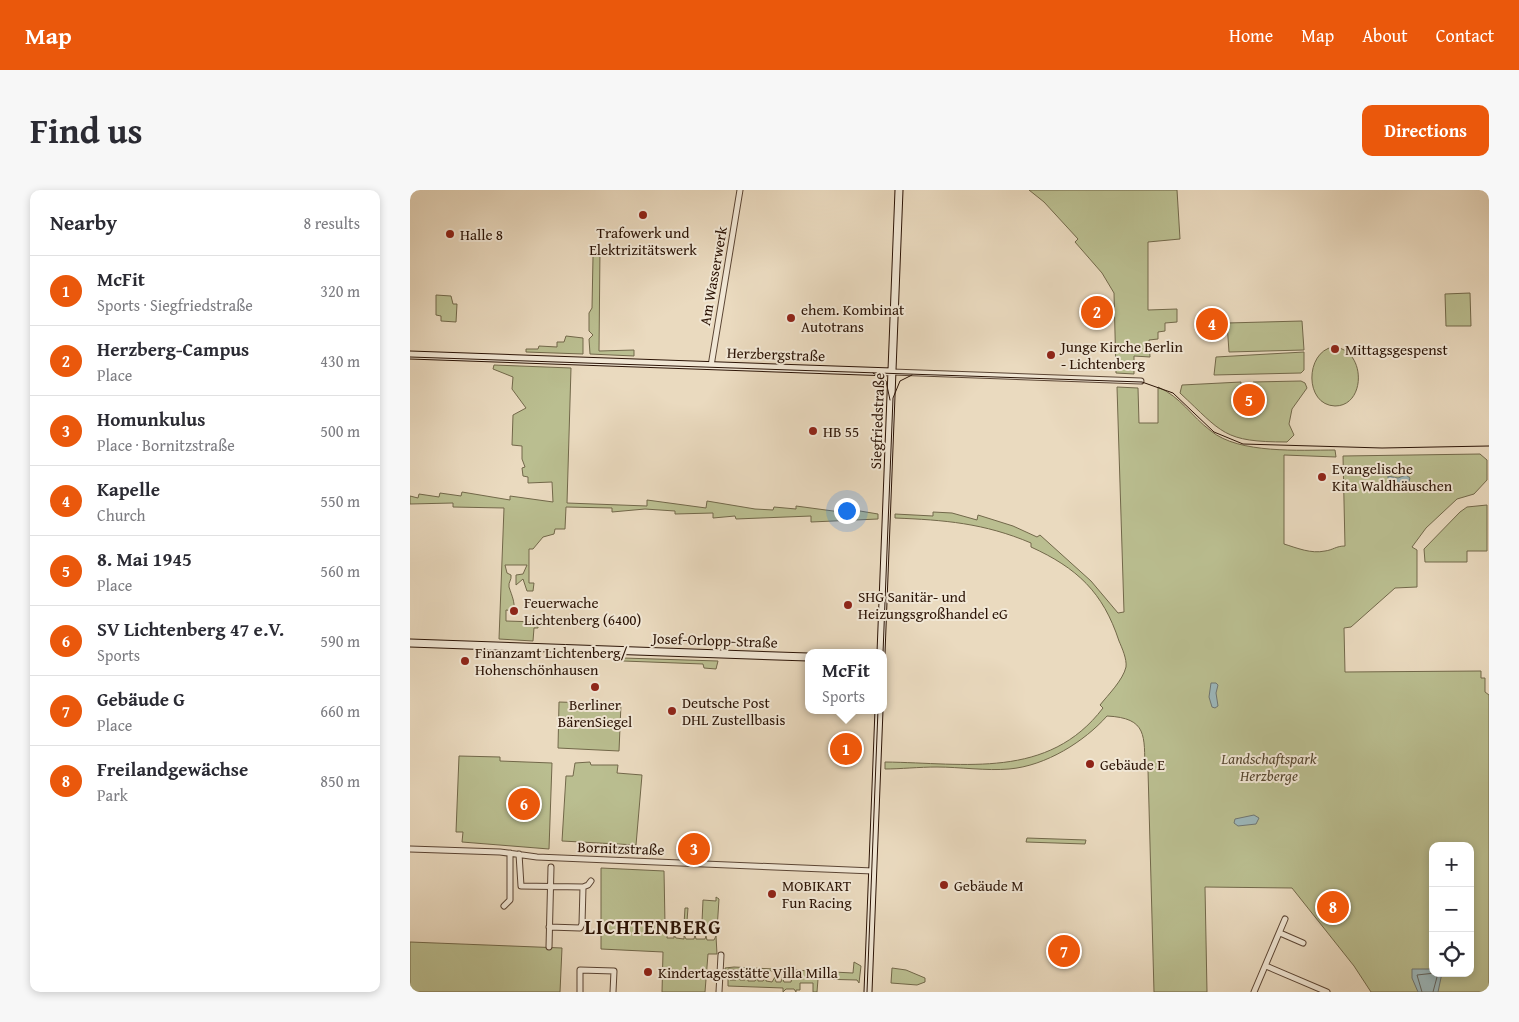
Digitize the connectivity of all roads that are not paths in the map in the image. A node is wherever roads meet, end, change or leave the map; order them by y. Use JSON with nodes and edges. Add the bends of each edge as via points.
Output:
{"nodes":[{"id":1,"x":740,"y":190,"type":"edge"},
{"id":2,"x":899,"y":190,"type":"edge"},
{"id":3,"x":410,"y":355,"type":"edge"},
{"id":4,"x":711,"y":366,"type":"junction"},
{"id":5,"x":892,"y":372,"type":"junction"},
{"id":6,"x":1141,"y":381,"type":"dead end"},
{"id":7,"x":410,"y":643,"type":"edge"},
{"id":8,"x":881,"y":649,"type":"edge"},
{"id":9,"x":805,"y":657,"type":"edge"},
{"id":10,"x":879,"y":714,"type":"edge"},
{"id":11,"x":410,"y":849,"type":"edge"},
{"id":12,"x":510,"y":853,"type":"junction"},
{"id":13,"x":519,"y":854,"type":"junction"},
{"id":14,"x":551,"y":867,"type":"dead end"},
{"id":15,"x":873,"y":870,"type":"junction"},
{"id":16,"x":591,"y":881,"type":"dead end"},
{"id":17,"x":551,"y":887,"type":"junction"},
{"id":18,"x":583,"y":887,"type":"junction"},
{"id":19,"x":504,"y":906,"type":"dead end"},
{"id":20,"x":1285,"y":919,"type":"dead end"},
{"id":21,"x":550,"y":927,"type":"junction"},
{"id":22,"x":1280,"y":933,"type":"junction"},
{"id":23,"x":1303,"y":943,"type":"dead end"},
{"id":24,"x":549,"y":947,"type":"dead end"},
{"id":25,"x":720,"y":955,"type":"dead end"},
{"id":26,"x":1266,"y":966,"type":"junction"},
{"id":27,"x":580,"y":992,"type":"edge"},
{"id":28,"x":613,"y":992,"type":"edge"},
{"id":29,"x":719,"y":992,"type":"edge"},
{"id":30,"x":868,"y":992,"type":"edge"},
{"id":31,"x":1254,"y":992,"type":"edge"},
{"id":32,"x":1327,"y":992,"type":"edge"}],
"edges":[{"from":1,"to":4,"type":"street","name":"Am Wasserwerk"},
{"from":2,"to":5,"type":"street","name":"Siegfriedstraße"},
{"from":3,"to":4,"type":"street","name":"Herzbergstraße"},
{"from":4,"to":5,"type":"street","name":"Herzbergstraße"},
{"from":5,"to":6,"type":"street","name":"Herzbergstraße"},
{"from":5,"to":8,"type":"street","name":"Siegfriedstraße"},
{"from":7,"to":9,"type":"street","name":"Josef-Orlopp-Straße"},
{"from":10,"to":15,"type":"street"},
{"from":11,"to":12,"type":"street","name":"Bornitzstraße"},
{"from":12,"to":13,"type":"street","name":"Bornitzstraße"},
{"from":12,"to":19,"type":"street","via":[[510,900]]},
{"from":13,"to":15,"type":"street","name":"Bornitzstraße"},
{"from":13,"to":17,"type":"street","via":[[521,886]]},
{"from":14,"to":17,"type":"street"},
{"from":15,"to":30,"type":"street"},
{"from":16,"to":18,"type":"street"},
{"from":17,"to":18,"type":"street"},
{"from":17,"to":21,"type":"street"},
{"from":18,"to":21,"type":"street","via":[[582,926]]},
{"from":20,"to":22,"type":"street"},
{"from":21,"to":24,"type":"street"},
{"from":22,"to":23,"type":"street"},
{"from":22,"to":26,"type":"street"},
{"from":25,"to":29,"type":"street"},
{"from":26,"to":31,"type":"street"},
{"from":26,"to":32,"type":"street"},
{"from":27,"to":28,"type":"street","via":[[580,970],[614,972]]}]}
